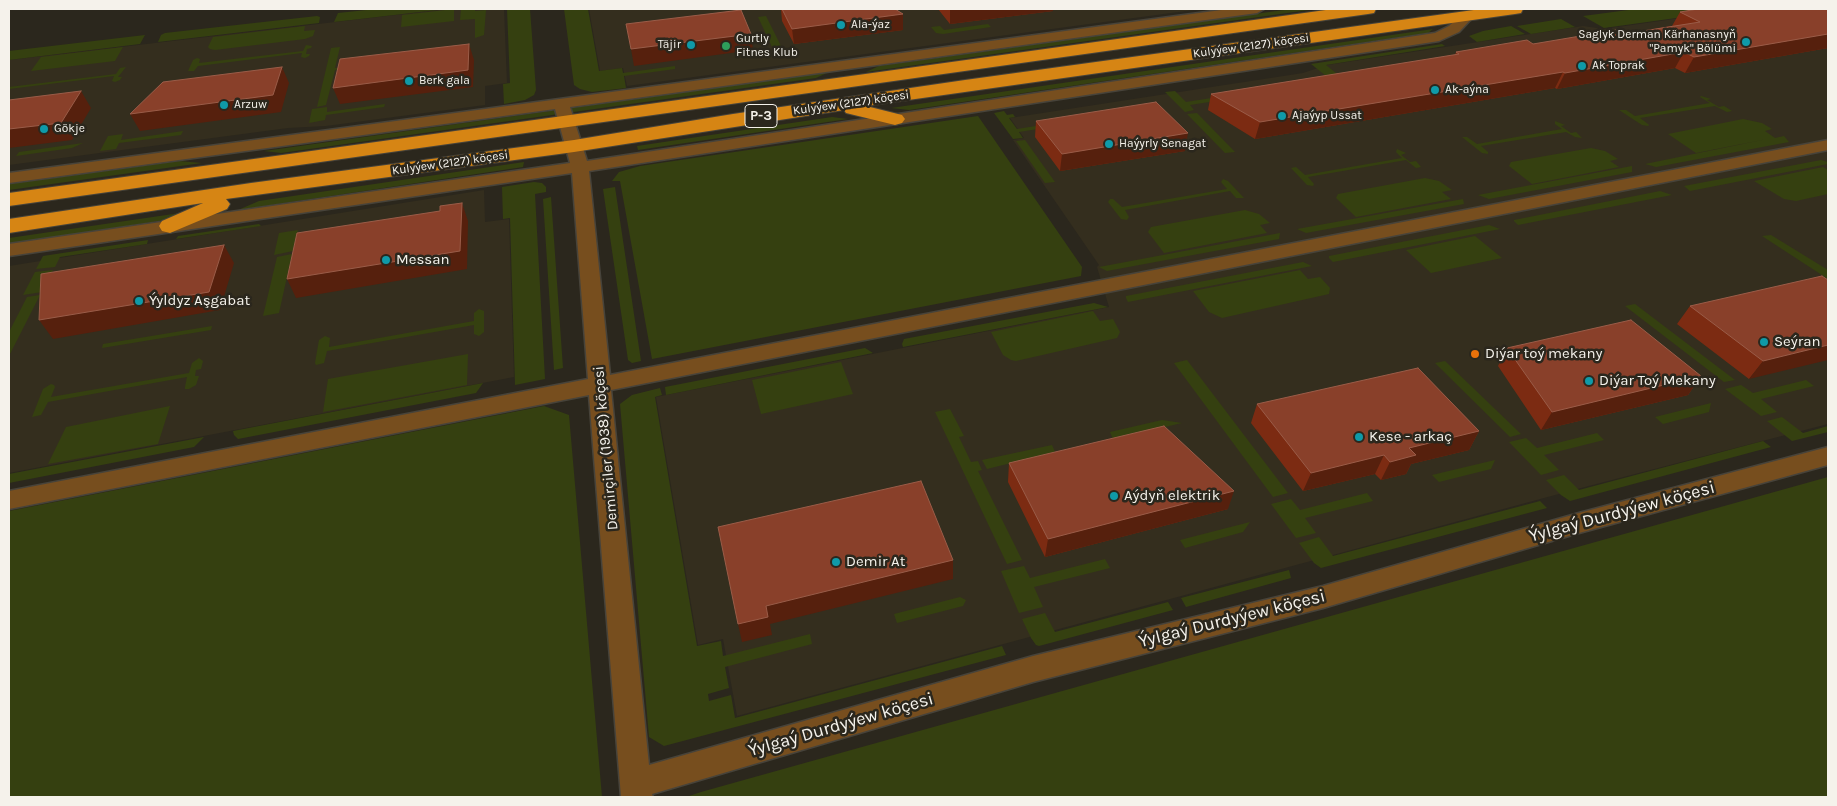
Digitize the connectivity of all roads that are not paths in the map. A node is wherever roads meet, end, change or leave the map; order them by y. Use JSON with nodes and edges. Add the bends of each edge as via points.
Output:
{"nodes":[{"id":1,"x":1257,"y":9,"type":"edge"},
{"id":2,"x":1368,"y":9,"type":"edge"},
{"id":3,"x":1515,"y":9,"type":"edge"},
{"id":4,"x":1467,"y":16,"type":"junction"},
{"id":5,"x":866,"y":61,"type":"junction"},
{"id":6,"x":834,"y":84,"type":"junction"},
{"id":7,"x":836,"y":106,"type":"junction"},
{"id":8,"x":564,"y":112,"type":"junction"},
{"id":9,"x":895,"y":119,"type":"junction"},
{"id":10,"x":1828,"y":145,"type":"edge"},
{"id":11,"x":215,"y":150,"type":"junction"},
{"id":12,"x":577,"y":157,"type":"junction"},
{"id":13,"x":256,"y":165,"type":"junction"},
{"id":14,"x":9,"y":178,"type":"edge"},
{"id":15,"x":251,"y":189,"type":"junction"},
{"id":16,"x":9,"y":200,"type":"edge"},
{"id":17,"x":9,"y":226,"type":"edge"},
{"id":18,"x":170,"y":226,"type":"junction"},
{"id":19,"x":9,"y":250,"type":"edge"},
{"id":20,"x":600,"y":385,"type":"junction"},
{"id":21,"x":1828,"y":456,"type":"edge"},
{"id":22,"x":9,"y":500,"type":"edge"},
{"id":23,"x":637,"y":791,"type":"edge"}],
"edges":[{"from":1,"to":5,"type":"street"},
{"from":2,"to":6,"type":"highway","name":"Kulyýew (2127) köçesi","number":"P-3"},
{"from":3,"to":4,"type":"highway","name":"Kulyýew (2127) köçesi","number":"P-3"},
{"from":4,"to":7,"type":"highway","name":"Kulyýew (2127) köçesi","number":"P-3"},
{"from":4,"to":9,"type":"street","via":[[1454,29],[1439,37]]},
{"from":5,"to":6,"type":"highway"},
{"from":5,"to":8,"type":"street"},
{"from":6,"to":8,"type":"highway","name":"Kulyýew (2127) köçesi","number":"P-3"},
{"from":7,"to":9,"type":"highway"},
{"from":7,"to":12,"type":"highway","name":"Kulyýew (2127) köçesi","number":"P-3","via":[[733,120]]},
{"from":8,"to":11,"type":"street"},
{"from":8,"to":12,"type":"street","name":"Demirçiler (1938) köçesi"},
{"from":8,"to":13,"type":"highway","name":"Kulyýew (2127) köçesi","number":"P-3"},
{"from":9,"to":12,"type":"street"},
{"from":10,"to":20,"type":"street"},
{"from":11,"to":13,"type":"highway"},
{"from":11,"to":14,"type":"street"},
{"from":12,"to":15,"type":"highway","name":"Kulyýew (2127) köçesi","number":"P-3"},
{"from":12,"to":18,"type":"street"},
{"from":12,"to":20,"type":"street","name":"Demirçiler (1938) köçesi"},
{"from":13,"to":16,"type":"highway","name":"Kulyýew (2127) köçesi","number":"P-3"},
{"from":15,"to":17,"type":"highway","name":"Kulyýew (2127) köçesi","number":"P-3"},
{"from":15,"to":18,"type":"highway"},
{"from":18,"to":19,"type":"street"},
{"from":20,"to":22,"type":"street"},
{"from":20,"to":23,"type":"street","name":"Demirçiler (1938) köçesi"},
{"from":21,"to":23,"type":"street","name":"Ýylgaý Durdyýew köçesi","via":[[1323,597],[1033,669]]}]}
